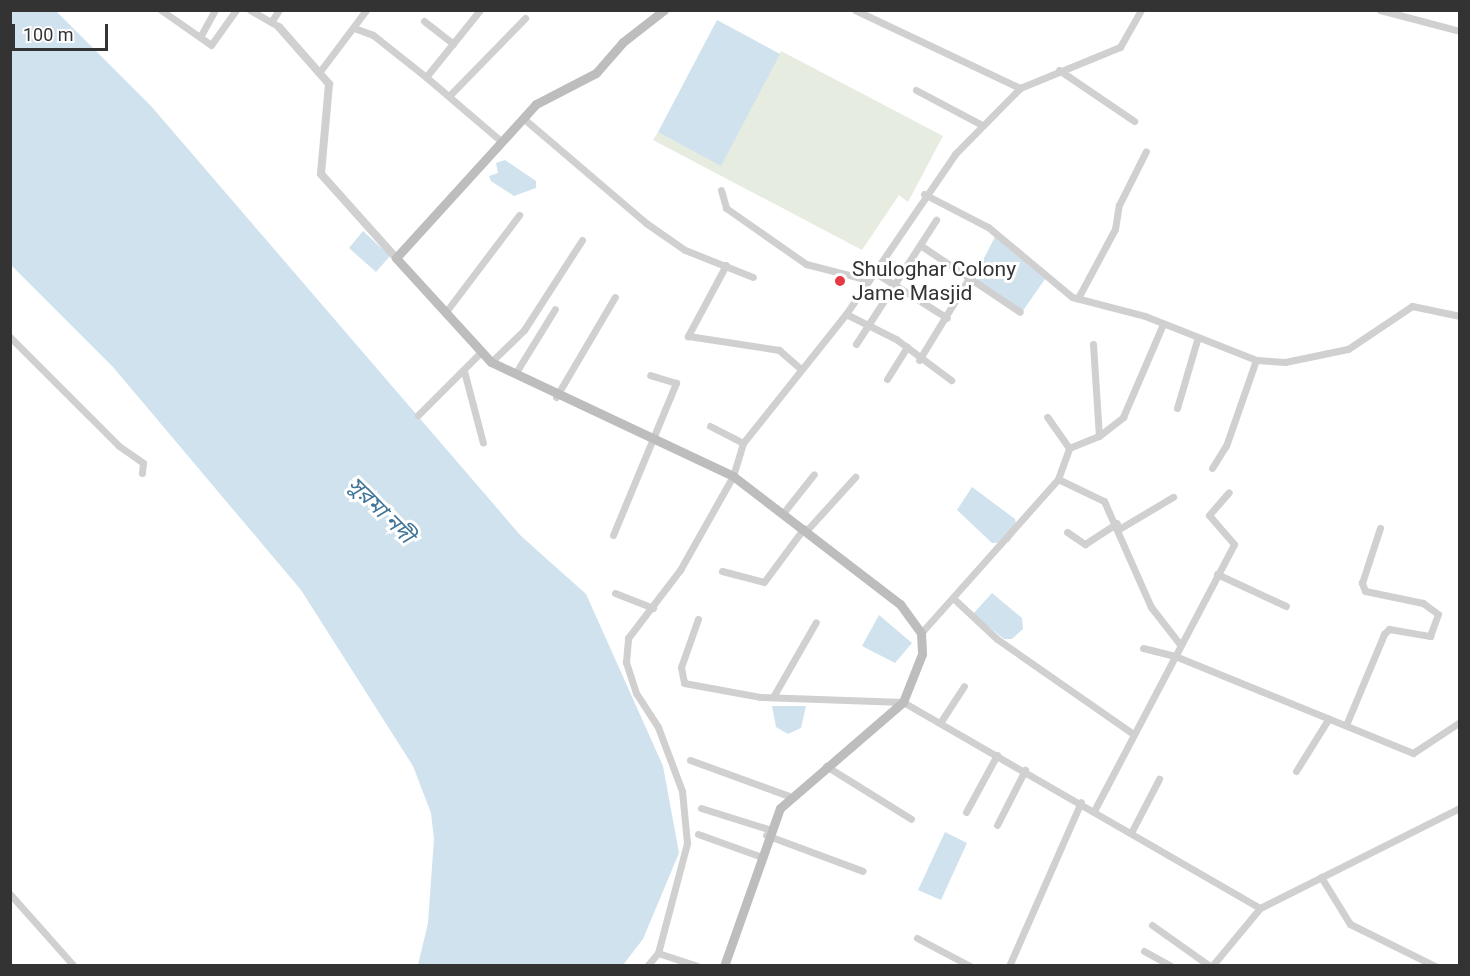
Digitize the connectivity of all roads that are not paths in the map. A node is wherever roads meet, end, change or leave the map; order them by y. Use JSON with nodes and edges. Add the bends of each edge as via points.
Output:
{"nodes":[{"id":1,"x":161,"y":10,"type":"edge"},
{"id":2,"x":215,"y":10,"type":"edge"},
{"id":3,"x":236,"y":10,"type":"edge"},
{"id":4,"x":250,"y":10,"type":"edge"},
{"id":5,"x":279,"y":10,"type":"edge"},
{"id":6,"x":366,"y":10,"type":"edge"},
{"id":7,"x":480,"y":10,"type":"edge"},
{"id":8,"x":664,"y":10,"type":"edge"},
{"id":9,"x":855,"y":10,"type":"edge"},
{"id":10,"x":1141,"y":10,"type":"edge"},
{"id":11,"x":1380,"y":10,"type":"edge"},
{"id":12,"x":525,"y":18,"type":"dead end"},
{"id":13,"x":424,"y":21,"type":"dead end"},
{"id":14,"x":275,"y":25,"type":"junction"},
{"id":15,"x":354,"y":28,"type":"junction"},
{"id":16,"x":1460,"y":31,"type":"edge"},
{"id":17,"x":200,"y":37,"type":"junction"},
{"id":18,"x":453,"y":44,"type":"junction"},
{"id":19,"x":321,"y":70,"type":"junction"},
{"id":20,"x":1059,"y":70,"type":"junction"},
{"id":21,"x":426,"y":77,"type":"junction"},
{"id":22,"x":1020,"y":88,"type":"junction"},
{"id":23,"x":916,"y":90,"type":"dead end"},
{"id":24,"x":449,"y":96,"type":"junction"},
{"id":25,"x":523,"y":118,"type":"junction"},
{"id":26,"x":1134,"y":121,"type":"dead end"},
{"id":27,"x":982,"y":125,"type":"junction"},
{"id":28,"x":501,"y":141,"type":"junction"},
{"id":29,"x":1146,"y":151,"type":"dead end"},
{"id":30,"x":721,"y":190,"type":"dead end"},
{"id":31,"x":924,"y":194,"type":"junction"},
{"id":32,"x":519,"y":215,"type":"dead end"},
{"id":33,"x":936,"y":220,"type":"dead end"},
{"id":34,"x":582,"y":240,"type":"dead end"},
{"id":35,"x":920,"y":245,"type":"junction"},
{"id":36,"x":396,"y":258,"type":"junction"},
{"id":37,"x":726,"y":265,"type":"junction"},
{"id":38,"x":874,"y":272,"type":"junction"},
{"id":39,"x":753,"y":278,"type":"dead end"},
{"id":40,"x":969,"y":278,"type":"junction"},
{"id":41,"x":869,"y":279,"type":"junction"},
{"id":42,"x":894,"y":284,"type":"junction"},
{"id":43,"x":615,"y":297,"type":"dead end"},
{"id":44,"x":1078,"y":298,"type":"junction"},
{"id":45,"x":555,"y":309,"type":"dead end"},
{"id":46,"x":1020,"y":312,"type":"dead end"},
{"id":47,"x":445,"y":313,"type":"junction"},
{"id":48,"x":846,"y":314,"type":"junction"},
{"id":49,"x":1460,"y":316,"type":"edge"},
{"id":50,"x":947,"y":318,"type":"junction"},
{"id":51,"x":1163,"y":324,"type":"junction"},
{"id":52,"x":867,"y":326,"type":"junction"},
{"id":53,"x":10,"y":337,"type":"edge"},
{"id":54,"x":1197,"y":339,"type":"junction"},
{"id":55,"x":856,"y":344,"type":"dead end"},
{"id":56,"x":1093,"y":344,"type":"dead end"},
{"id":57,"x":907,"y":347,"type":"junction"},
{"id":58,"x":480,"y":353,"type":"junction"},
{"id":59,"x":919,"y":360,"type":"junction"},
{"id":60,"x":1256,"y":360,"type":"junction"},
{"id":61,"x":491,"y":362,"type":"junction"},
{"id":62,"x":800,"y":368,"type":"junction"},
{"id":63,"x":464,"y":371,"type":"junction"},
{"id":64,"x":515,"y":374,"type":"junction"},
{"id":65,"x":650,"y":375,"type":"dead end"},
{"id":66,"x":887,"y":379,"type":"dead end"},
{"id":67,"x":951,"y":380,"type":"dead end"},
{"id":68,"x":556,"y":397,"type":"junction"},
{"id":69,"x":1177,"y":408,"type":"dead end"},
{"id":70,"x":418,"y":415,"type":"dead end"},
{"id":71,"x":1047,"y":417,"type":"dead end"},
{"id":72,"x":710,"y":426,"type":"dead end"},
{"id":73,"x":1099,"y":436,"type":"junction"},
{"id":74,"x":655,"y":440,"type":"junction"},
{"id":75,"x":483,"y":443,"type":"dead end"},
{"id":76,"x":743,"y":443,"type":"junction"},
{"id":77,"x":1069,"y":448,"type":"junction"},
{"id":78,"x":1212,"y":468,"type":"dead end"},
{"id":79,"x":141,"y":473,"type":"dead end"},
{"id":80,"x":814,"y":474,"type":"dead end"},
{"id":81,"x":733,"y":476,"type":"junction"},
{"id":82,"x":855,"y":477,"type":"dead end"},
{"id":83,"x":1058,"y":479,"type":"junction"},
{"id":84,"x":1229,"y":492,"type":"dead end"},
{"id":85,"x":1173,"y":497,"type":"dead end"},
{"id":86,"x":784,"y":512,"type":"junction"},
{"id":87,"x":1118,"y":526,"type":"junction"},
{"id":88,"x":1380,"y":528,"type":"dead end"},
{"id":89,"x":805,"y":529,"type":"junction"},
{"id":90,"x":1067,"y":532,"type":"dead end"},
{"id":91,"x":613,"y":535,"type":"dead end"},
{"id":92,"x":722,"y":571,"type":"dead end"},
{"id":93,"x":1217,"y":574,"type":"junction"},
{"id":94,"x":615,"y":592,"type":"dead end"},
{"id":95,"x":953,"y":598,"type":"junction"},
{"id":96,"x":1286,"y":606,"type":"dead end"},
{"id":97,"x":653,"y":608,"type":"junction"},
{"id":98,"x":698,"y":619,"type":"dead end"},
{"id":99,"x":816,"y":622,"type":"dead end"},
{"id":100,"x":921,"y":633,"type":"junction"},
{"id":101,"x":1179,"y":643,"type":"junction"},
{"id":102,"x":1143,"y":648,"type":"dead end"},
{"id":103,"x":1175,"y":656,"type":"junction"},
{"id":104,"x":964,"y":686,"type":"dead end"},
{"id":105,"x":773,"y":697,"type":"junction"},
{"id":106,"x":903,"y":702,"type":"junction"},
{"id":107,"x":1329,"y":718,"type":"junction"},
{"id":108,"x":1460,"y":722,"type":"edge"},
{"id":109,"x":940,"y":723,"type":"junction"},
{"id":110,"x":1347,"y":725,"type":"junction"},
{"id":111,"x":1133,"y":734,"type":"junction"},
{"id":112,"x":997,"y":754,"type":"junction"},
{"id":113,"x":690,"y":760,"type":"dead end"},
{"id":114,"x":826,"y":766,"type":"junction"},
{"id":115,"x":1025,"y":770,"type":"junction"},
{"id":116,"x":1296,"y":771,"type":"dead end"},
{"id":117,"x":1159,"y":779,"type":"dead end"},
{"id":118,"x":789,"y":796,"type":"junction"},
{"id":119,"x":1081,"y":802,"type":"junction"},
{"id":120,"x":700,"y":808,"type":"dead end"},
{"id":121,"x":1460,"y":808,"type":"edge"},
{"id":122,"x":1095,"y":809,"type":"junction"},
{"id":123,"x":966,"y":812,"type":"dead end"},
{"id":124,"x":910,"y":819,"type":"dead end"},
{"id":125,"x":998,"y":825,"type":"dead end"},
{"id":126,"x":1132,"y":831,"type":"junction"},
{"id":127,"x":767,"y":832,"type":"junction"},
{"id":128,"x":698,"y":834,"type":"dead end"},
{"id":129,"x":759,"y":856,"type":"junction"},
{"id":130,"x":863,"y":871,"type":"dead end"},
{"id":131,"x":1321,"y":877,"type":"junction"},
{"id":132,"x":10,"y":894,"type":"edge"},
{"id":133,"x":1260,"y":908,"type":"junction"},
{"id":134,"x":1152,"y":925,"type":"dead end"},
{"id":135,"x":917,"y":938,"type":"dead end"},
{"id":136,"x":1144,"y":951,"type":"dead end"},
{"id":137,"x":658,"y":953,"type":"junction"},
{"id":138,"x":74,"y":966,"type":"edge"},
{"id":139,"x":647,"y":966,"type":"edge"},
{"id":140,"x":697,"y":966,"type":"edge"},
{"id":141,"x":724,"y":966,"type":"edge"},
{"id":142,"x":970,"y":966,"type":"edge"},
{"id":143,"x":1009,"y":966,"type":"edge"},
{"id":144,"x":1172,"y":966,"type":"edge"},
{"id":145,"x":1211,"y":966,"type":"edge"},
{"id":146,"x":1435,"y":966,"type":"edge"}],
"edges":[{"from":1,"to":17,"type":"street"},
{"from":2,"to":17,"type":"street"},
{"from":3,"to":17,"type":"street","via":[[211,45]]},
{"from":4,"to":14,"type":"street"},
{"from":5,"to":14,"type":"street"},
{"from":6,"to":15,"type":"street"},
{"from":7,"to":18,"type":"street"},
{"from":8,"to":25,"type":"main road","via":[[623,42],[596,73],[536,104]]},
{"from":9,"to":22,"type":"street"},
{"from":10,"to":20,"type":"street","via":[[1120,47]]},
{"from":11,"to":16,"type":"street"},
{"from":12,"to":24,"type":"street"},
{"from":13,"to":18,"type":"street"},
{"from":14,"to":19,"type":"street"},
{"from":15,"to":19,"type":"street"},
{"from":15,"to":21,"type":"street","via":[[373,35]]},
{"from":18,"to":21,"type":"street"},
{"from":19,"to":36,"type":"street","via":[[329,84],[319,168]]},
{"from":20,"to":22,"type":"street"},
{"from":20,"to":26,"type":"street"},
{"from":21,"to":24,"type":"street"},
{"from":22,"to":27,"type":"street"},
{"from":23,"to":27,"type":"street"},
{"from":24,"to":28,"type":"street"},
{"from":25,"to":28,"type":"main road"},
{"from":25,"to":37,"type":"street","via":[[646,223],[685,250]]},
{"from":27,"to":31,"type":"street"},
{"from":28,"to":36,"type":"main road"},
{"from":29,"to":44,"type":"street","via":[[1119,205],[1115,229]]},
{"from":30,"to":41,"type":"street","via":[[726,208],[800,260]]},
{"from":31,"to":38,"type":"street"},
{"from":31,"to":44,"type":"street","via":[[988,227]]},
{"from":32,"to":47,"type":"street"},
{"from":33,"to":35,"type":"street"},
{"from":34,"to":61,"type":"street","via":[[524,330]]},
{"from":35,"to":40,"type":"street"},
{"from":35,"to":42,"type":"street"},
{"from":36,"to":47,"type":"main road"},
{"from":37,"to":39,"type":"street"},
{"from":37,"to":62,"type":"street","via":[[688,336],[779,350]]},
{"from":38,"to":41,"type":"street"},
{"from":38,"to":42,"type":"street"},
{"from":40,"to":46,"type":"street"},
{"from":40,"to":50,"type":"street"},
{"from":41,"to":48,"type":"street"},
{"from":42,"to":50,"type":"street"},
{"from":42,"to":52,"type":"street"},
{"from":43,"to":68,"type":"street"},
{"from":44,"to":51,"type":"street"},
{"from":45,"to":64,"type":"street"},
{"from":47,"to":58,"type":"main road"},
{"from":48,"to":52,"type":"street"},
{"from":48,"to":62,"type":"street"},
{"from":49,"to":60,"type":"street","via":[[1412,306],[1348,349],[1285,362]]},
{"from":50,"to":59,"type":"street"},
{"from":51,"to":54,"type":"street"},
{"from":51,"to":73,"type":"street","via":[[1123,417]]},
{"from":52,"to":55,"type":"street"},
{"from":52,"to":57,"type":"street"},
{"from":53,"to":79,"type":"street","via":[[119,446],[143,463]]},
{"from":54,"to":60,"type":"street"},
{"from":54,"to":69,"type":"street"},
{"from":56,"to":73,"type":"street"},
{"from":57,"to":59,"type":"street"},
{"from":57,"to":66,"type":"street"},
{"from":58,"to":61,"type":"main road"},
{"from":58,"to":63,"type":"street"},
{"from":59,"to":67,"type":"street"},
{"from":60,"to":78,"type":"street","via":[[1226,446]]},
{"from":61,"to":64,"type":"main road"},
{"from":62,"to":76,"type":"street"},
{"from":63,"to":70,"type":"street"},
{"from":63,"to":75,"type":"street"},
{"from":64,"to":68,"type":"main road"},
{"from":65,"to":74,"type":"street","via":[[676,383]]},
{"from":68,"to":74,"type":"main road"},
{"from":71,"to":77,"type":"street"},
{"from":72,"to":76,"type":"street"},
{"from":73,"to":77,"type":"street"},
{"from":74,"to":81,"type":"main road"},
{"from":74,"to":91,"type":"street"},
{"from":76,"to":81,"type":"street"},
{"from":77,"to":83,"type":"street"},
{"from":80,"to":86,"type":"street"},
{"from":81,"to":86,"type":"main road"},
{"from":81,"to":97,"type":"street"},
{"from":82,"to":89,"type":"street"},
{"from":83,"to":87,"type":"street","via":[[1104,501]]},
{"from":83,"to":95,"type":"street"},
{"from":84,"to":93,"type":"street","via":[[1209,515],[1234,544]]},
{"from":85,"to":87,"type":"street"},
{"from":86,"to":89,"type":"main road"},
{"from":87,"to":90,"type":"street","via":[[1085,544]]},
{"from":87,"to":101,"type":"street","via":[[1151,607]]},
{"from":88,"to":110,"type":"street","via":[[1362,583],[1365,591],[1423,603],[1438,614],[1430,636],[1389,629],[1384,634]]},
{"from":89,"to":92,"type":"street","via":[[764,582]]},
{"from":89,"to":100,"type":"main road","via":[[900,604]]},
{"from":93,"to":96,"type":"street"},
{"from":93,"to":101,"type":"street","via":[[1192,631]]},
{"from":94,"to":97,"type":"street"},
{"from":95,"to":100,"type":"street"},
{"from":95,"to":111,"type":"street","via":[[997,639]]},
{"from":97,"to":137,"type":"street","via":[[628,638],[626,662],[682,790],[687,843]]},
{"from":98,"to":105,"type":"street","via":[[680,679]]},
{"from":99,"to":105,"type":"street"},
{"from":100,"to":106,"type":"main road","via":[[922,654]]},
{"from":101,"to":103,"type":"street"},
{"from":102,"to":103,"type":"street"},
{"from":103,"to":107,"type":"street"},
{"from":103,"to":111,"type":"street"},
{"from":104,"to":109,"type":"street"},
{"from":105,"to":106,"type":"street"},
{"from":106,"to":109,"type":"street"},
{"from":106,"to":114,"type":"main road"},
{"from":107,"to":110,"type":"street"},
{"from":107,"to":116,"type":"street"},
{"from":108,"to":110,"type":"street","via":[[1413,753]]},
{"from":109,"to":112,"type":"street"},
{"from":111,"to":122,"type":"street"},
{"from":112,"to":115,"type":"street"},
{"from":112,"to":123,"type":"street"},
{"from":113,"to":118,"type":"street"},
{"from":114,"to":118,"type":"main road"},
{"from":114,"to":124,"type":"street"},
{"from":115,"to":119,"type":"street"},
{"from":115,"to":125,"type":"street"},
{"from":117,"to":126,"type":"street"},
{"from":118,"to":127,"type":"main road"},
{"from":119,"to":122,"type":"street"},
{"from":119,"to":143,"type":"street"},
{"from":120,"to":127,"type":"street"},
{"from":121,"to":131,"type":"street"},
{"from":122,"to":126,"type":"street"},
{"from":126,"to":133,"type":"street"},
{"from":127,"to":129,"type":"main road"},
{"from":127,"to":130,"type":"street"},
{"from":128,"to":129,"type":"street"},
{"from":129,"to":141,"type":"main road"},
{"from":131,"to":133,"type":"street"},
{"from":131,"to":146,"type":"street","via":[[1350,924]]},
{"from":132,"to":138,"type":"street"},
{"from":133,"to":145,"type":"street"},
{"from":134,"to":145,"type":"street"},
{"from":135,"to":142,"type":"street"},
{"from":136,"to":144,"type":"street"},
{"from":137,"to":139,"type":"street"},
{"from":137,"to":140,"type":"street"}]}
